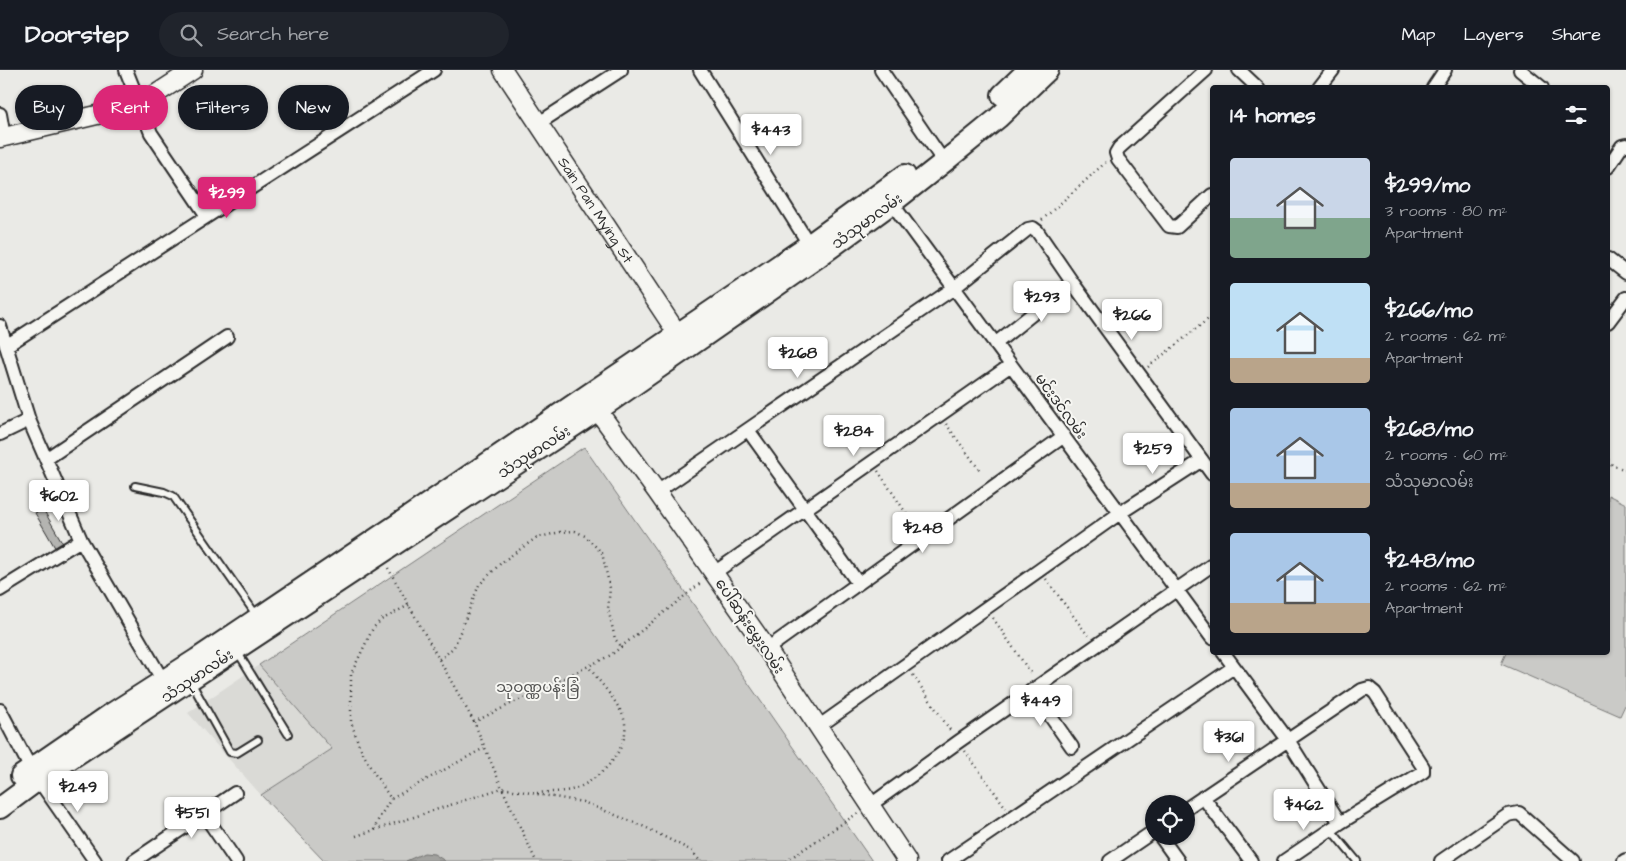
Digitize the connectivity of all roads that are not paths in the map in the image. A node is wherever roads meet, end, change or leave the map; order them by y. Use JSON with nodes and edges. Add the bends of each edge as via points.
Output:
{"nodes":[{"id":1,"x":126,"y":70,"type":"edge"},
{"id":2,"x":193,"y":70,"type":"edge"},
{"id":3,"x":434,"y":70,"type":"edge"},
{"id":4,"x":503,"y":70,"type":"edge"},
{"id":5,"x":621,"y":70,"type":"edge"},
{"id":6,"x":700,"y":70,"type":"edge"},
{"id":7,"x":881,"y":70,"type":"edge"},
{"id":8,"x":1028,"y":70,"type":"edge"},
{"id":9,"x":1048,"y":70,"type":"edge"},
{"id":10,"x":1206,"y":70,"type":"edge"},
{"id":11,"x":1239,"y":70,"type":"edge"},
{"id":12,"x":1333,"y":70,"type":"edge"},
{"id":13,"x":1445,"y":70,"type":"edge"},
{"id":14,"x":1520,"y":70,"type":"edge"},
{"id":15,"x":132,"y":85,"type":"edge"},
{"id":16,"x":1255,"y":85,"type":"edge"},
{"id":17,"x":1321,"y":85,"type":"edge"},
{"id":18,"x":1435,"y":85,"type":"edge"},
{"id":19,"x":1538,"y":85,"type":"edge"},
{"id":20,"x":168,"y":86,"type":"edge"},
{"id":21,"x":0,"y":114,"type":"edge"},
{"id":22,"x":93,"y":116,"type":"edge"},
{"id":23,"x":539,"y":123,"type":"junction"},
{"id":24,"x":150,"y":130,"type":"edge"},
{"id":25,"x":2,"y":137,"type":"edge"},
{"id":26,"x":1626,"y":145,"type":"edge"},
{"id":27,"x":940,"y":156,"type":"junction"},
{"id":28,"x":1610,"y":164,"type":"edge"},
{"id":29,"x":1210,"y":197,"type":"edge"},
{"id":30,"x":888,"y":198,"type":"junction"},
{"id":31,"x":207,"y":216,"type":"junction"},
{"id":32,"x":814,"y":251,"type":"junction"},
{"id":33,"x":1610,"y":261,"type":"edge"},
{"id":34,"x":1626,"y":273,"type":"edge"},
{"id":35,"x":1072,"y":282,"type":"junction"},
{"id":36,"x":954,"y":288,"type":"junction"},
{"id":37,"x":1626,"y":298,"type":"edge"},
{"id":38,"x":1610,"y":319,"type":"edge"},
{"id":39,"x":0,"y":326,"type":"edge"},
{"id":40,"x":227,"y":337,"type":"dead end"},
{"id":41,"x":682,"y":341,"type":"junction"},
{"id":42,"x":995,"y":344,"type":"junction"},
{"id":43,"x":6,"y":346,"type":"junction"},
{"id":44,"x":1011,"y":365,"type":"junction"},
{"id":45,"x":592,"y":403,"type":"junction"},
{"id":46,"x":29,"y":420,"type":"junction"},
{"id":47,"x":748,"y":430,"type":"junction"},
{"id":48,"x":0,"y":434,"type":"edge"},
{"id":49,"x":1064,"y":436,"type":"junction"},
{"id":50,"x":46,"y":459,"type":"junction"},
{"id":51,"x":1202,"y":460,"type":"junction"},
{"id":52,"x":1210,"y":471,"type":"edge"},
{"id":53,"x":135,"y":486,"type":"dead end"},
{"id":54,"x":657,"y":492,"type":"junction"},
{"id":55,"x":805,"y":508,"type":"junction"},
{"id":56,"x":1120,"y":513,"type":"junction"},
{"id":57,"x":81,"y":540,"type":"junction"},
{"id":58,"x":1210,"y":566,"type":"edge"},
{"id":59,"x":714,"y":573,"type":"junction"},
{"id":60,"x":858,"y":583,"type":"junction"},
{"id":61,"x":1176,"y":589,"type":"junction"},
{"id":62,"x":0,"y":590,"type":"edge"},
{"id":63,"x":258,"y":618,"type":"junction"},
{"id":64,"x":1210,"y":635,"type":"edge"},
{"id":65,"x":236,"y":650,"type":"junction"},
{"id":66,"x":767,"y":650,"type":"junction"},
{"id":67,"x":1225,"y":655,"type":"edge"},
{"id":68,"x":1234,"y":667,"type":"junction"},
{"id":69,"x":190,"y":681,"type":"junction"},
{"id":70,"x":167,"y":687,"type":"junction"},
{"id":71,"x":1035,"y":688,"type":"junction"},
{"id":72,"x":0,"y":710,"type":"edge"},
{"id":73,"x":818,"y":728,"type":"junction"},
{"id":74,"x":288,"y":734,"type":"dead end"},
{"id":75,"x":258,"y":740,"type":"dead end"},
{"id":76,"x":1288,"y":740,"type":"junction"},
{"id":77,"x":1072,"y":747,"type":"dead end"},
{"id":78,"x":34,"y":775,"type":"junction"},
{"id":79,"x":0,"y":791,"type":"edge"},
{"id":80,"x":235,"y":793,"type":"dead end"},
{"id":81,"x":1203,"y":798,"type":"junction"},
{"id":82,"x":1195,"y":803,"type":"edge"},
{"id":83,"x":870,"y":806,"type":"junction"},
{"id":84,"x":0,"y":808,"type":"edge"},
{"id":85,"x":204,"y":814,"type":"junction"},
{"id":86,"x":1336,"y":826,"type":"junction"},
{"id":87,"x":1145,"y":837,"type":"edge"},
{"id":88,"x":1166,"y":845,"type":"edge"},
{"id":89,"x":1286,"y":860,"type":"edge"},
{"id":90,"x":96,"y":861,"type":"edge"},
{"id":91,"x":134,"y":861,"type":"edge"},
{"id":92,"x":236,"y":861,"type":"edge"},
{"id":93,"x":907,"y":861,"type":"edge"},
{"id":94,"x":948,"y":861,"type":"edge"},
{"id":95,"x":1110,"y":861,"type":"edge"},
{"id":96,"x":1178,"y":861,"type":"edge"},
{"id":97,"x":1252,"y":861,"type":"edge"},
{"id":98,"x":1357,"y":861,"type":"edge"},
{"id":99,"x":1441,"y":861,"type":"edge"},
{"id":100,"x":1573,"y":861,"type":"edge"}],
"edges":[{"from":1,"to":15,"type":"street"},
{"from":2,"to":20,"type":"main road"},
{"from":3,"to":31,"type":"street"},
{"from":4,"to":23,"type":"main road","name":"Sain Pan Mying St"},
{"from":5,"to":23,"type":"street"},
{"from":6,"to":32,"type":"street"},
{"from":7,"to":27,"type":"street"},
{"from":8,"to":27,"type":"main road","name":"သံသုမာလမ်း"},
{"from":9,"to":27,"type":"main road","name":"သံသုမာလမ်း","via":[[998,118]]},
{"from":10,"to":29,"type":"street","via":[[1116,153],[1170,226],[1177,227]]},
{"from":11,"to":16,"type":"street"},
{"from":12,"to":17,"type":"street"},
{"from":13,"to":18,"type":"street"},
{"from":14,"to":19,"type":"street"},
{"from":21,"to":25,"type":"street"},
{"from":22,"to":25,"type":"main road"},
{"from":23,"to":41,"type":"main road","name":"Sain Pan Mying St"},
{"from":24,"to":31,"type":"street"},
{"from":26,"to":28,"type":"street"},
{"from":27,"to":30,"type":"main road","name":"သံသုမာလမ်း"},
{"from":30,"to":32,"type":"main road","name":"သံသုမာလမ်း"},
{"from":30,"to":36,"type":"street","name":"မင်းဒင်လမ်း"},
{"from":31,"to":43,"type":"street"},
{"from":32,"to":41,"type":"main road","name":"သံသုမာလမ်း"},
{"from":33,"to":34,"type":"street"},
{"from":35,"to":36,"type":"street","via":[[1033,228]]},
{"from":35,"to":42,"type":"street"},
{"from":35,"to":51,"type":"street"},
{"from":36,"to":42,"type":"street","name":"မင်းဒင်လမ်း"},
{"from":36,"to":47,"type":"street"},
{"from":37,"to":38,"type":"street"},
{"from":39,"to":43,"type":"street"},
{"from":40,"to":50,"type":"street"},
{"from":41,"to":45,"type":"main road","name":"သံသုမာလမ်း"},
{"from":42,"to":44,"type":"street","name":"မင်းဒင်လမ်း"},
{"from":43,"to":46,"type":"street"},
{"from":44,"to":49,"type":"street","name":"မင်းဒင်လမ်း"},
{"from":44,"to":55,"type":"street"},
{"from":45,"to":54,"type":"main road","name":"ပေါ်ဆန်းမွှေးလမ်း"},
{"from":45,"to":63,"type":"main road","name":"သံသုမာလမ်း"},
{"from":45,"to":65,"type":"main road","name":"သံသုမာလမ်း","via":[[380,554]]},
{"from":46,"to":48,"type":"street"},
{"from":46,"to":50,"type":"street"},
{"from":47,"to":54,"type":"street"},
{"from":47,"to":55,"type":"street"},
{"from":49,"to":56,"type":"street","name":"မင်းဒင်လမ်း"},
{"from":49,"to":60,"type":"street"},
{"from":50,"to":57,"type":"street"},
{"from":51,"to":52,"type":"street"},
{"from":51,"to":56,"type":"street"},
{"from":53,"to":63,"type":"lane","via":[[173,496]]},
{"from":54,"to":59,"type":"main road","name":"ပေါ်ဆန်းမွှေးလမ်း"},
{"from":55,"to":59,"type":"street"},
{"from":55,"to":60,"type":"street"},
{"from":56,"to":61,"type":"street","name":"မင်းဒင်လမ်း"},
{"from":56,"to":73,"type":"street"},
{"from":57,"to":62,"type":"street"},
{"from":57,"to":70,"type":"street"},
{"from":58,"to":61,"type":"street"},
{"from":59,"to":66,"type":"main road","name":"ပေါ်ဆန်းမွှေးလမ်း"},
{"from":60,"to":66,"type":"street"},
{"from":61,"to":64,"type":"street","name":"မင်းဒင်လမ်း"},
{"from":61,"to":71,"type":"street"},
{"from":63,"to":70,"type":"main road","name":"သံသုမာလမ်း"},
{"from":65,"to":69,"type":"main road","name":"သံသုမာလမ်း"},
{"from":65,"to":74,"type":"lane"},
{"from":66,"to":73,"type":"main road","name":"ပေါ်ဆန်းမွှေးလမ်း"},
{"from":67,"to":68,"type":"street"},
{"from":68,"to":76,"type":"street"},
{"from":68,"to":94,"type":"street"},
{"from":69,"to":70,"type":"main road","name":"သံသုမာလမ်း"},
{"from":69,"to":75,"type":"lane","via":[[230,752],[237,753]]},
{"from":70,"to":78,"type":"main road","name":"သံသုမာလမ်း"},
{"from":71,"to":77,"type":"street"},
{"from":71,"to":83,"type":"street"},
{"from":72,"to":78,"type":"street"},
{"from":73,"to":83,"type":"main road","name":"ပေါ်ဆန်းမွှေးလမ်း"},
{"from":76,"to":81,"type":"street"},
{"from":76,"to":86,"type":"street"},
{"from":76,"to":86,"type":"street","via":[[1369,688],[1423,767],[1423,772],[1416,777]]},
{"from":78,"to":79,"type":"main road","name":"သံသုမာလမ်း"},
{"from":78,"to":84,"type":"main road","name":"သံသုမာလမ်း"},
{"from":78,"to":90,"type":"street"},
{"from":80,"to":85,"type":"street"},
{"from":81,"to":82,"type":"street"},
{"from":81,"to":97,"type":"street"},
{"from":83,"to":93,"type":"main road","name":"ပေါ်ဆန်းမွှေးလမ်း"},
{"from":85,"to":91,"type":"street"},
{"from":85,"to":92,"type":"street"},
{"from":86,"to":89,"type":"street"},
{"from":86,"to":98,"type":"lane"},
{"from":87,"to":95,"type":"street"},
{"from":88,"to":96,"type":"street"},
{"from":99,"to":100,"type":"street","via":[[1508,815],[1519,812]]}]}
